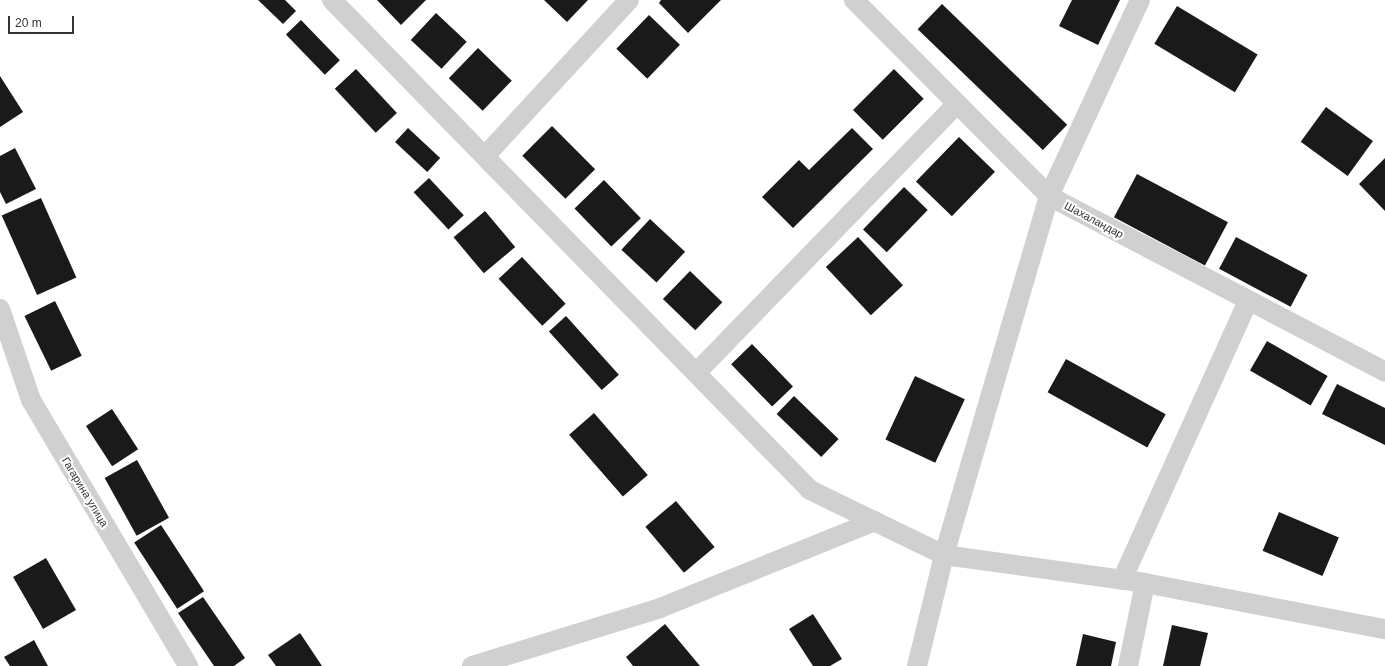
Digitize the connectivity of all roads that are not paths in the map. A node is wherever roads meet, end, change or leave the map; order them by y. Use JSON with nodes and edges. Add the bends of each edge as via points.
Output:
{"nodes":[{"id":1,"x":332,"y":0,"type":"edge"},
{"id":2,"x":628,"y":0,"type":"edge"},
{"id":3,"x":854,"y":0,"type":"edge"},
{"id":4,"x":1140,"y":0,"type":"edge"},
{"id":5,"x":957,"y":104,"type":"junction"},
{"id":6,"x":484,"y":156,"type":"junction"},
{"id":7,"x":1049,"y":196,"type":"junction"},
{"id":8,"x":1248,"y":301,"type":"junction"},
{"id":9,"x":0,"y":309,"type":"edge"},
{"id":10,"x":1385,"y":372,"type":"edge"},
{"id":11,"x":696,"y":373,"type":"junction"},
{"id":12,"x":875,"y":521,"type":"junction"},
{"id":13,"x":944,"y":555,"type":"junction"},
{"id":14,"x":1122,"y":580,"type":"junction"},
{"id":15,"x":1145,"y":583,"type":"junction"},
{"id":16,"x":1385,"y":629,"type":"edge"},
{"id":17,"x":188,"y":666,"type":"edge"},
{"id":18,"x":472,"y":666,"type":"edge"},
{"id":19,"x":917,"y":666,"type":"edge"},
{"id":20,"x":1128,"y":666,"type":"edge"}],
"edges":[{"from":1,"to":6,"type":"street"},
{"from":2,"to":6,"type":"street"},
{"from":3,"to":5,"type":"street","name":"Шахаландар"},
{"from":4,"to":7,"type":"street"},
{"from":5,"to":7,"type":"street","name":"Шахаландар"},
{"from":5,"to":11,"type":"street"},
{"from":6,"to":11,"type":"street"},
{"from":7,"to":8,"type":"street","name":"Шахаландар"},
{"from":7,"to":13,"type":"street"},
{"from":8,"to":10,"type":"street","name":"Шахаландар"},
{"from":8,"to":14,"type":"street"},
{"from":9,"to":17,"type":"street","name":"Гагарина улица","via":[[31,400]]},
{"from":11,"to":12,"type":"street","via":[[810,490]]},
{"from":12,"to":13,"type":"street"},
{"from":12,"to":18,"type":"street","via":[[660,608]]},
{"from":13,"to":14,"type":"street"},
{"from":13,"to":19,"type":"street"},
{"from":14,"to":15,"type":"street"},
{"from":15,"to":16,"type":"street"},
{"from":15,"to":20,"type":"street"}]}
